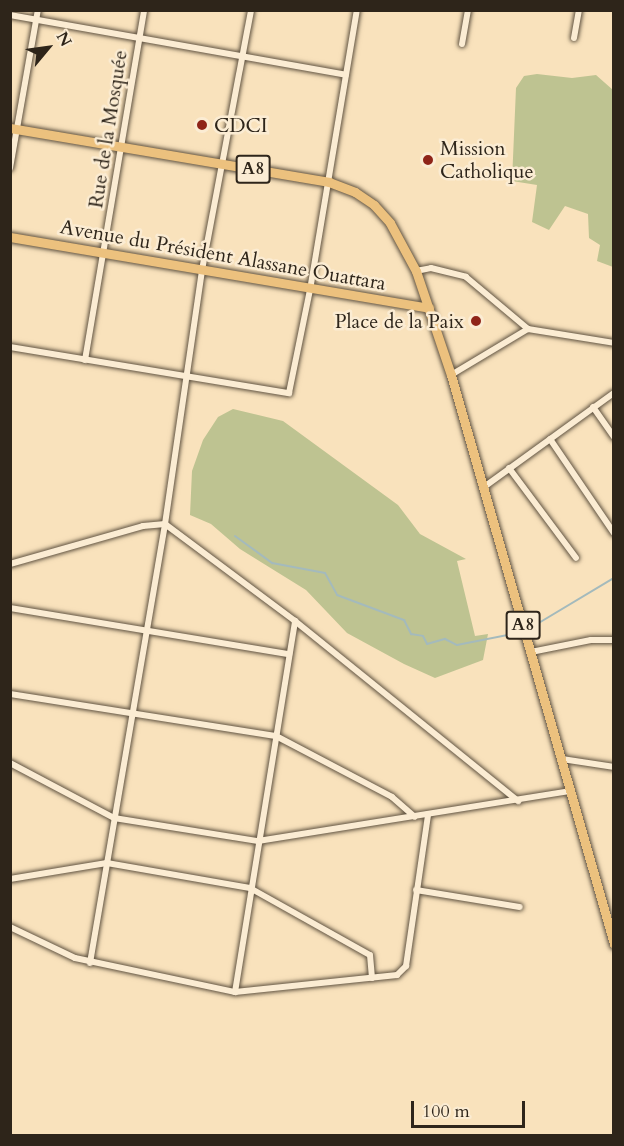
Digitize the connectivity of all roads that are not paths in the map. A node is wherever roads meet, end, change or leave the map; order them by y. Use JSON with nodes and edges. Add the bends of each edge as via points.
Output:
{"nodes":[{"id":1,"x":38,"y":10,"type":"edge"},
{"id":2,"x":144,"y":10,"type":"edge"},
{"id":3,"x":251,"y":10,"type":"edge"},
{"id":4,"x":357,"y":10,"type":"edge"},
{"id":5,"x":468,"y":10,"type":"edge"},
{"id":6,"x":579,"y":10,"type":"edge"},
{"id":7,"x":10,"y":15,"type":"edge"},
{"id":8,"x":36,"y":20,"type":"junction"},
{"id":9,"x":140,"y":37,"type":"junction"},
{"id":10,"x":574,"y":38,"type":"dead end"},
{"id":11,"x":462,"y":44,"type":"dead end"},
{"id":12,"x":243,"y":58,"type":"junction"},
{"id":13,"x":346,"y":75,"type":"junction"},
{"id":14,"x":14,"y":129,"type":"edge"},
{"id":15,"x":122,"y":147,"type":"junction"},
{"id":16,"x":221,"y":164,"type":"junction"},
{"id":17,"x":10,"y":168,"type":"edge"},
{"id":18,"x":329,"y":182,"type":"junction"},
{"id":19,"x":10,"y":237,"type":"edge"},
{"id":20,"x":104,"y":253,"type":"junction"},
{"id":21,"x":202,"y":270,"type":"junction"},
{"id":22,"x":416,"y":271,"type":"junction"},
{"id":23,"x":310,"y":290,"type":"junction"},
{"id":24,"x":429,"y":308,"type":"junction"},
{"id":25,"x":528,"y":329,"type":"junction"},
{"id":26,"x":614,"y":343,"type":"edge"},
{"id":27,"x":10,"y":347,"type":"edge"},
{"id":28,"x":85,"y":360,"type":"junction"},
{"id":29,"x":451,"y":375,"type":"junction"},
{"id":30,"x":185,"y":378,"type":"junction"},
{"id":31,"x":614,"y":393,"type":"edge"},
{"id":32,"x":593,"y":407,"type":"junction"},
{"id":33,"x":614,"y":437,"type":"edge"},
{"id":34,"x":550,"y":439,"type":"junction"},
{"id":35,"x":509,"y":468,"type":"junction"},
{"id":36,"x":484,"y":487,"type":"junction"},
{"id":37,"x":165,"y":524,"type":"junction"},
{"id":38,"x":614,"y":533,"type":"edge"},
{"id":39,"x":576,"y":558,"type":"dead end"},
{"id":40,"x":10,"y":564,"type":"edge"},
{"id":41,"x":10,"y":608,"type":"edge"},
{"id":42,"x":295,"y":621,"type":"junction"},
{"id":43,"x":147,"y":631,"type":"junction"},
{"id":44,"x":614,"y":640,"type":"edge"},
{"id":45,"x":531,"y":651,"type":"junction"},
{"id":46,"x":290,"y":654,"type":"junction"},
{"id":47,"x":10,"y":694,"type":"edge"},
{"id":48,"x":131,"y":715,"type":"junction"},
{"id":49,"x":276,"y":736,"type":"junction"},
{"id":50,"x":561,"y":759,"type":"junction"},
{"id":51,"x":10,"y":763,"type":"edge"},
{"id":52,"x":614,"y":767,"type":"edge"},
{"id":53,"x":571,"y":791,"type":"junction"},
{"id":54,"x":518,"y":801,"type":"junction"},
{"id":55,"x":428,"y":815,"type":"junction"},
{"id":56,"x":415,"y":817,"type":"junction"},
{"id":57,"x":114,"y":818,"type":"junction"},
{"id":58,"x":258,"y":841,"type":"junction"},
{"id":59,"x":107,"y":863,"type":"junction"},
{"id":60,"x":10,"y":879,"type":"edge"},
{"id":61,"x":250,"y":888,"type":"junction"},
{"id":62,"x":416,"y":890,"type":"junction"},
{"id":63,"x":520,"y":907,"type":"dead end"},
{"id":64,"x":10,"y":927,"type":"edge"},
{"id":65,"x":614,"y":944,"type":"edge"},
{"id":66,"x":90,"y":963,"type":"junction"},
{"id":67,"x":372,"y":978,"type":"junction"},
{"id":68,"x":235,"y":992,"type":"junction"}],
"edges":[{"from":1,"to":8,"type":"street"},
{"from":2,"to":9,"type":"street","name":"Rue de la Mosquée"},
{"from":3,"to":12,"type":"street"},
{"from":4,"to":13,"type":"street"},
{"from":5,"to":11,"type":"street"},
{"from":6,"to":10,"type":"street"},
{"from":7,"to":8,"type":"street"},
{"from":8,"to":9,"type":"street"},
{"from":8,"to":14,"type":"street"},
{"from":9,"to":12,"type":"street"},
{"from":9,"to":15,"type":"street","name":"Rue de la Mosquée"},
{"from":12,"to":13,"type":"street"},
{"from":12,"to":16,"type":"street"},
{"from":13,"to":18,"type":"street"},
{"from":14,"to":15,"type":"main road","number":"A8"},
{"from":14,"to":17,"type":"street"},
{"from":15,"to":16,"type":"main road","number":"A8"},
{"from":15,"to":20,"type":"street","name":"Rue de la Mosquée"},
{"from":16,"to":18,"type":"main road","number":"A8"},
{"from":16,"to":21,"type":"street"},
{"from":18,"to":22,"type":"main road","number":"A8","via":[[374,205],[406,247]]},
{"from":18,"to":23,"type":"street"},
{"from":19,"to":20,"type":"main road","name":"Avenue du Président Alassane Ouattara"},
{"from":20,"to":21,"type":"main road","name":"Avenue du Président Alassane Ouattara"},
{"from":20,"to":28,"type":"street","name":"Rue de la Mosquée"},
{"from":21,"to":23,"type":"main road","name":"Avenue du Président Alassane Ouattara"},
{"from":21,"to":30,"type":"street"},
{"from":22,"to":24,"type":"main road","number":"A8"},
{"from":22,"to":25,"type":"street","via":[[431,268],[466,277]]},
{"from":23,"to":24,"type":"main road","name":"Avenue du Président Alassane Ouattara"},
{"from":23,"to":30,"type":"street","via":[[289,393]]},
{"from":24,"to":29,"type":"main road","number":"A8"},
{"from":25,"to":26,"type":"street"},
{"from":25,"to":29,"type":"street"},
{"from":27,"to":28,"type":"street"},
{"from":28,"to":30,"type":"street"},
{"from":29,"to":36,"type":"main road","number":"A8"},
{"from":30,"to":37,"type":"street"},
{"from":31,"to":32,"type":"street"},
{"from":32,"to":33,"type":"street"},
{"from":32,"to":34,"type":"street"},
{"from":34,"to":35,"type":"street"},
{"from":34,"to":38,"type":"street"},
{"from":35,"to":36,"type":"street"},
{"from":35,"to":39,"type":"street"},
{"from":36,"to":45,"type":"main road","number":"A8"},
{"from":37,"to":40,"type":"street","via":[[143,526]]},
{"from":37,"to":42,"type":"street"},
{"from":37,"to":43,"type":"street"},
{"from":41,"to":43,"type":"street"},
{"from":42,"to":46,"type":"street"},
{"from":42,"to":54,"type":"street"},
{"from":43,"to":46,"type":"street"},
{"from":43,"to":48,"type":"street"},
{"from":44,"to":45,"type":"street","via":[[581,641]]},
{"from":45,"to":50,"type":"main road","number":"A8"},
{"from":46,"to":49,"type":"street"},
{"from":47,"to":48,"type":"street"},
{"from":48,"to":49,"type":"street"},
{"from":48,"to":57,"type":"street"},
{"from":49,"to":56,"type":"street","via":[[392,797]]},
{"from":49,"to":58,"type":"street"},
{"from":50,"to":52,"type":"street"},
{"from":50,"to":53,"type":"main road","number":"A8"},
{"from":51,"to":57,"type":"street"},
{"from":53,"to":54,"type":"street"},
{"from":53,"to":65,"type":"main road","number":"A8"},
{"from":54,"to":55,"type":"street"},
{"from":55,"to":56,"type":"street"},
{"from":55,"to":62,"type":"street"},
{"from":56,"to":58,"type":"street"},
{"from":57,"to":58,"type":"street"},
{"from":57,"to":59,"type":"street"},
{"from":58,"to":61,"type":"street"},
{"from":59,"to":60,"type":"street"},
{"from":59,"to":61,"type":"street"},
{"from":59,"to":66,"type":"street"},
{"from":61,"to":67,"type":"street","via":[[370,955]]},
{"from":61,"to":68,"type":"street"},
{"from":62,"to":63,"type":"street"},
{"from":62,"to":67,"type":"street","via":[[406,966],[397,975]]},
{"from":64,"to":66,"type":"street"},
{"from":66,"to":68,"type":"street"},
{"from":67,"to":68,"type":"street"}]}
